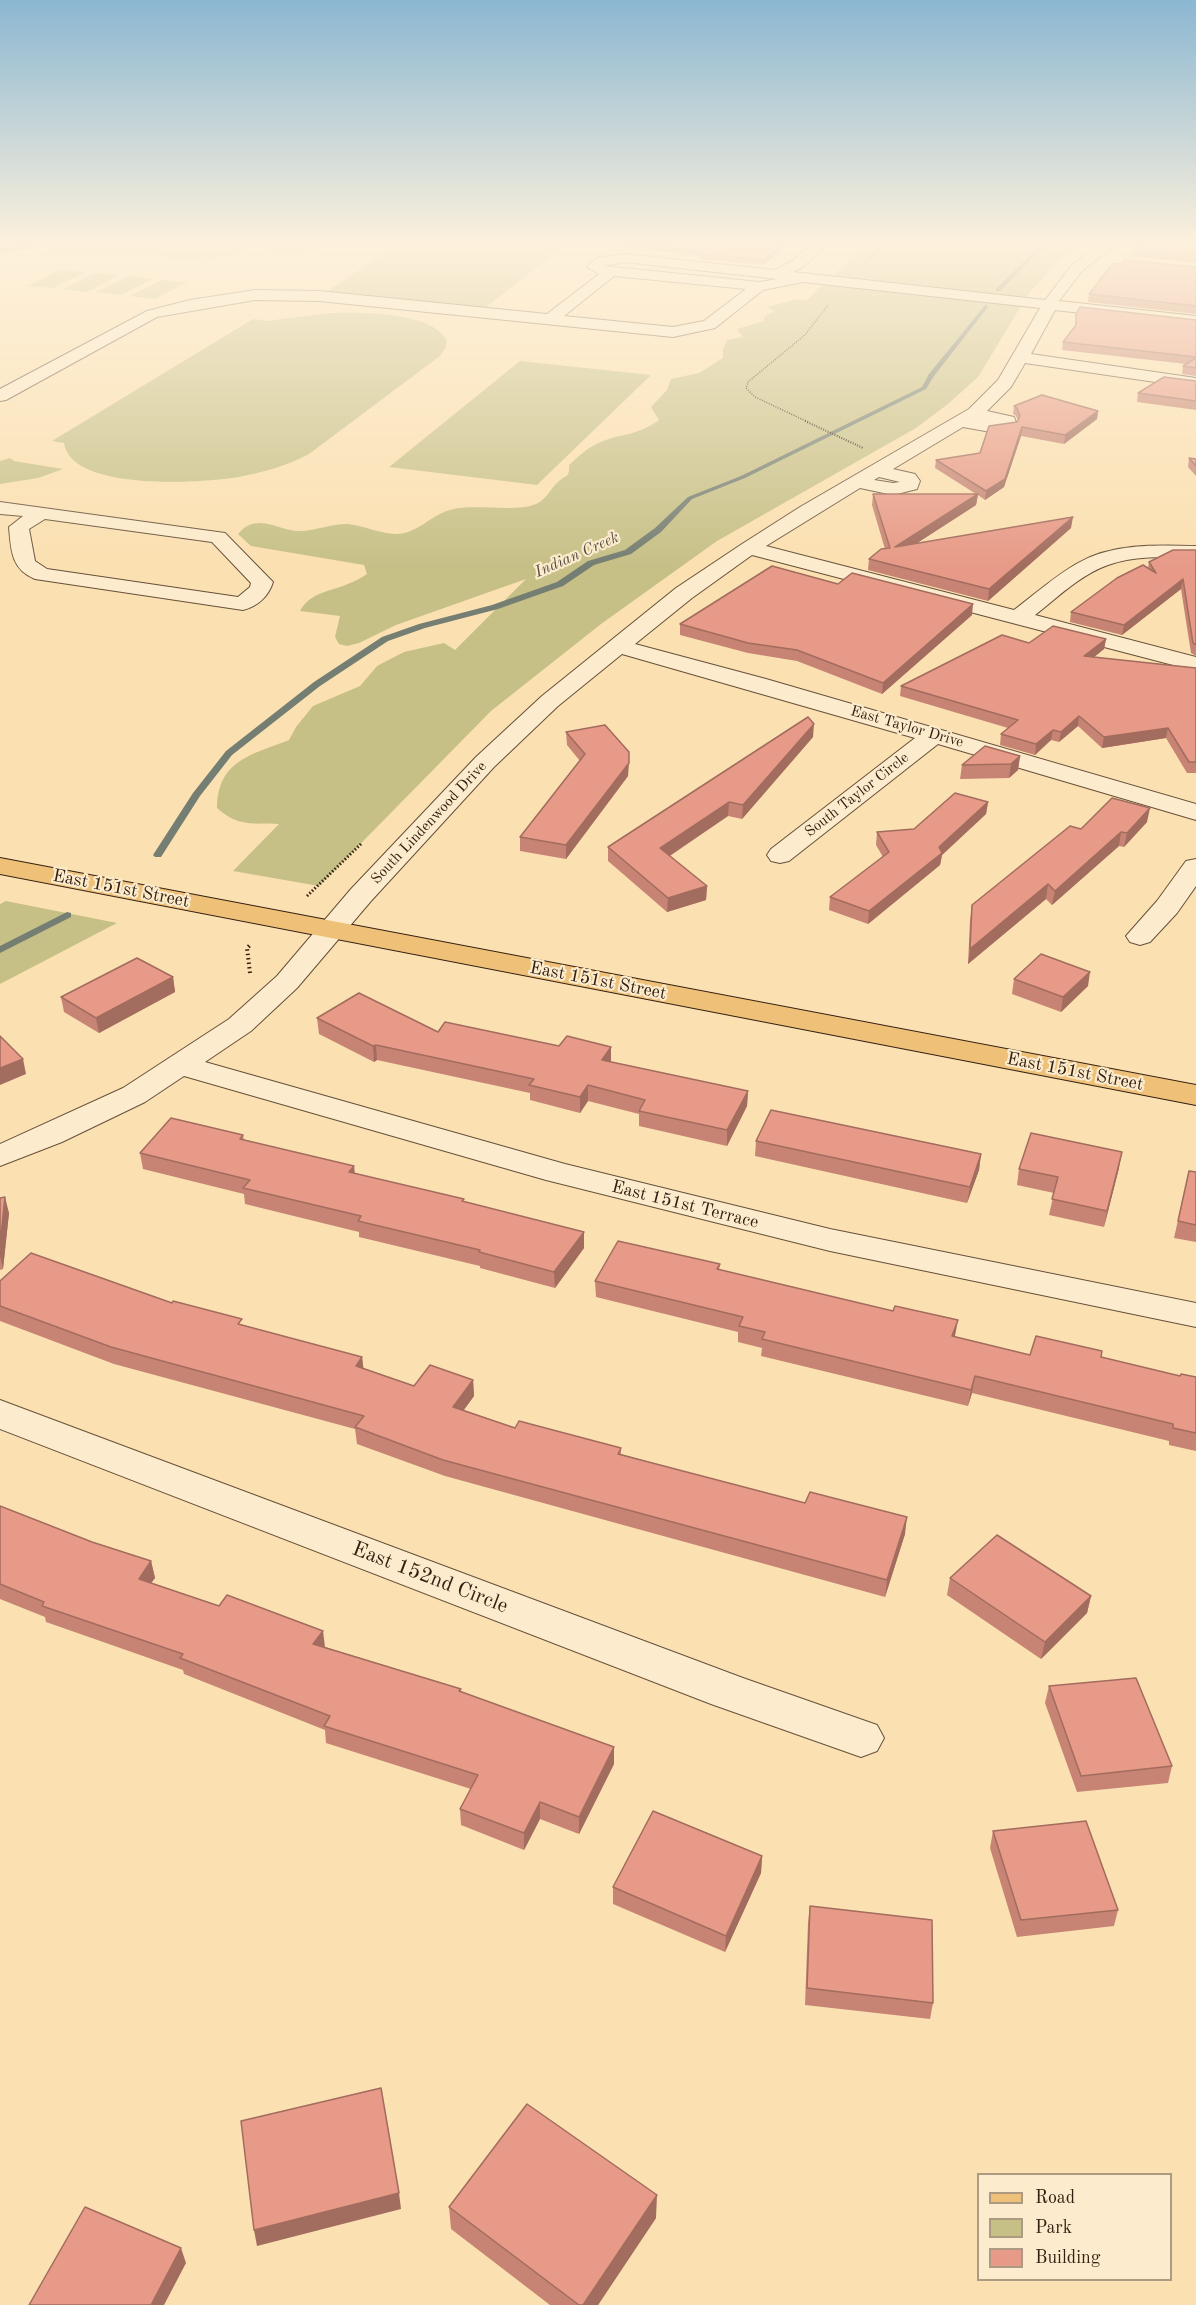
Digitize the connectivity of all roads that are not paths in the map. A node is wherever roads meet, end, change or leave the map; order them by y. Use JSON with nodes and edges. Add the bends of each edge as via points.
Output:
{"nodes":[{"id":1,"x":81,"y":352,"type":"edge"},
{"id":2,"x":1025,"y":352,"type":"edge"},
{"id":3,"x":1022,"y":358,"type":"junction"},
{"id":4,"x":0,"y":382,"type":"edge"},
{"id":5,"x":1196,"y":383,"type":"edge"},
{"id":6,"x":21,"y":385,"type":"junction"},
{"id":7,"x":0,"y":396,"type":"edge"},
{"id":8,"x":878,"y":471,"type":"junction"},
{"id":9,"x":858,"y":482,"type":"junction"},
{"id":10,"x":0,"y":508,"type":"edge"},
{"id":11,"x":41,"y":513,"type":"junction"},
{"id":12,"x":749,"y":548,"type":"junction"},
{"id":13,"x":1196,"y":552,"type":"edge"},
{"id":14,"x":1018,"y":618,"type":"junction"},
{"id":15,"x":617,"y":646,"type":"junction"},
{"id":16,"x":1196,"y":664,"type":"edge"},
{"id":17,"x":934,"y":735,"type":"junction"},
{"id":18,"x":1196,"y":812,"type":"edge"},
{"id":19,"x":780,"y":855,"type":"dead end"},
{"id":20,"x":0,"y":866,"type":"edge"},
{"id":21,"x":1196,"y":867,"type":"edge"},
{"id":22,"x":333,"y":930,"type":"junction"},
{"id":23,"x":1140,"y":936,"type":"dead end"},
{"id":24,"x":180,"y":1065,"type":"junction"},
{"id":25,"x":1196,"y":1095,"type":"edge"},
{"id":26,"x":0,"y":1156,"type":"edge"},
{"id":27,"x":1196,"y":1315,"type":"edge"},
{"id":28,"x":0,"y":1414,"type":"edge"},
{"id":29,"x":861,"y":1738,"type":"dead end"}],
"edges":[{"from":1,"to":6,"type":"street"},
{"from":2,"to":3,"type":"street","name":"South Lindenwood Drive"},
{"from":3,"to":5,"type":"street"},
{"from":3,"to":8,"type":"street","name":"South Lindenwood Drive","via":[[1005,383],[967,417]]},
{"from":4,"to":6,"type":"street"},
{"from":6,"to":7,"type":"street"},
{"from":8,"to":9,"type":"street","name":"South Lindenwood Drive"},
{"from":8,"to":9,"type":"street","via":[[908,478],[910,485],[893,489]]},
{"from":9,"to":12,"type":"street","name":"South Lindenwood Drive"},
{"from":10,"to":11,"type":"street"},
{"from":11,"to":11,"type":"street","via":[[218,537],[262,582],[260,590],[243,604],[42,575],[25,565],[19,527]]},
{"from":12,"to":14,"type":"street"},
{"from":12,"to":15,"type":"street","name":"South Lindenwood Drive","via":[[684,592]]},
{"from":13,"to":14,"type":"street","via":[[1136,553],[1098,562]]},
{"from":14,"to":16,"type":"street"},
{"from":15,"to":17,"type":"street","name":"East Taylor Drive"},
{"from":15,"to":22,"type":"street","name":"South Lindenwood Drive","via":[[485,762]]},
{"from":17,"to":18,"type":"street","name":"East Taylor Drive"},
{"from":17,"to":19,"type":"street","name":"South Taylor Circle"},
{"from":20,"to":22,"type":"main road","name":"East 151st Street"},
{"from":21,"to":23,"type":"street"},
{"from":22,"to":24,"type":"street","name":"South Lindenwood Drive","via":[[287,982],[240,1025]]},
{"from":22,"to":25,"type":"main road","name":"East 151st Street"},
{"from":24,"to":26,"type":"street","name":"South Lindenwood Drive","via":[[134,1095]]},
{"from":24,"to":27,"type":"street","name":"East 151st Terrace","via":[[558,1173],[751,1221],[958,1268]]},
{"from":28,"to":29,"type":"street","name":"East 152nd Circle","via":[[727,1691]]}]}
